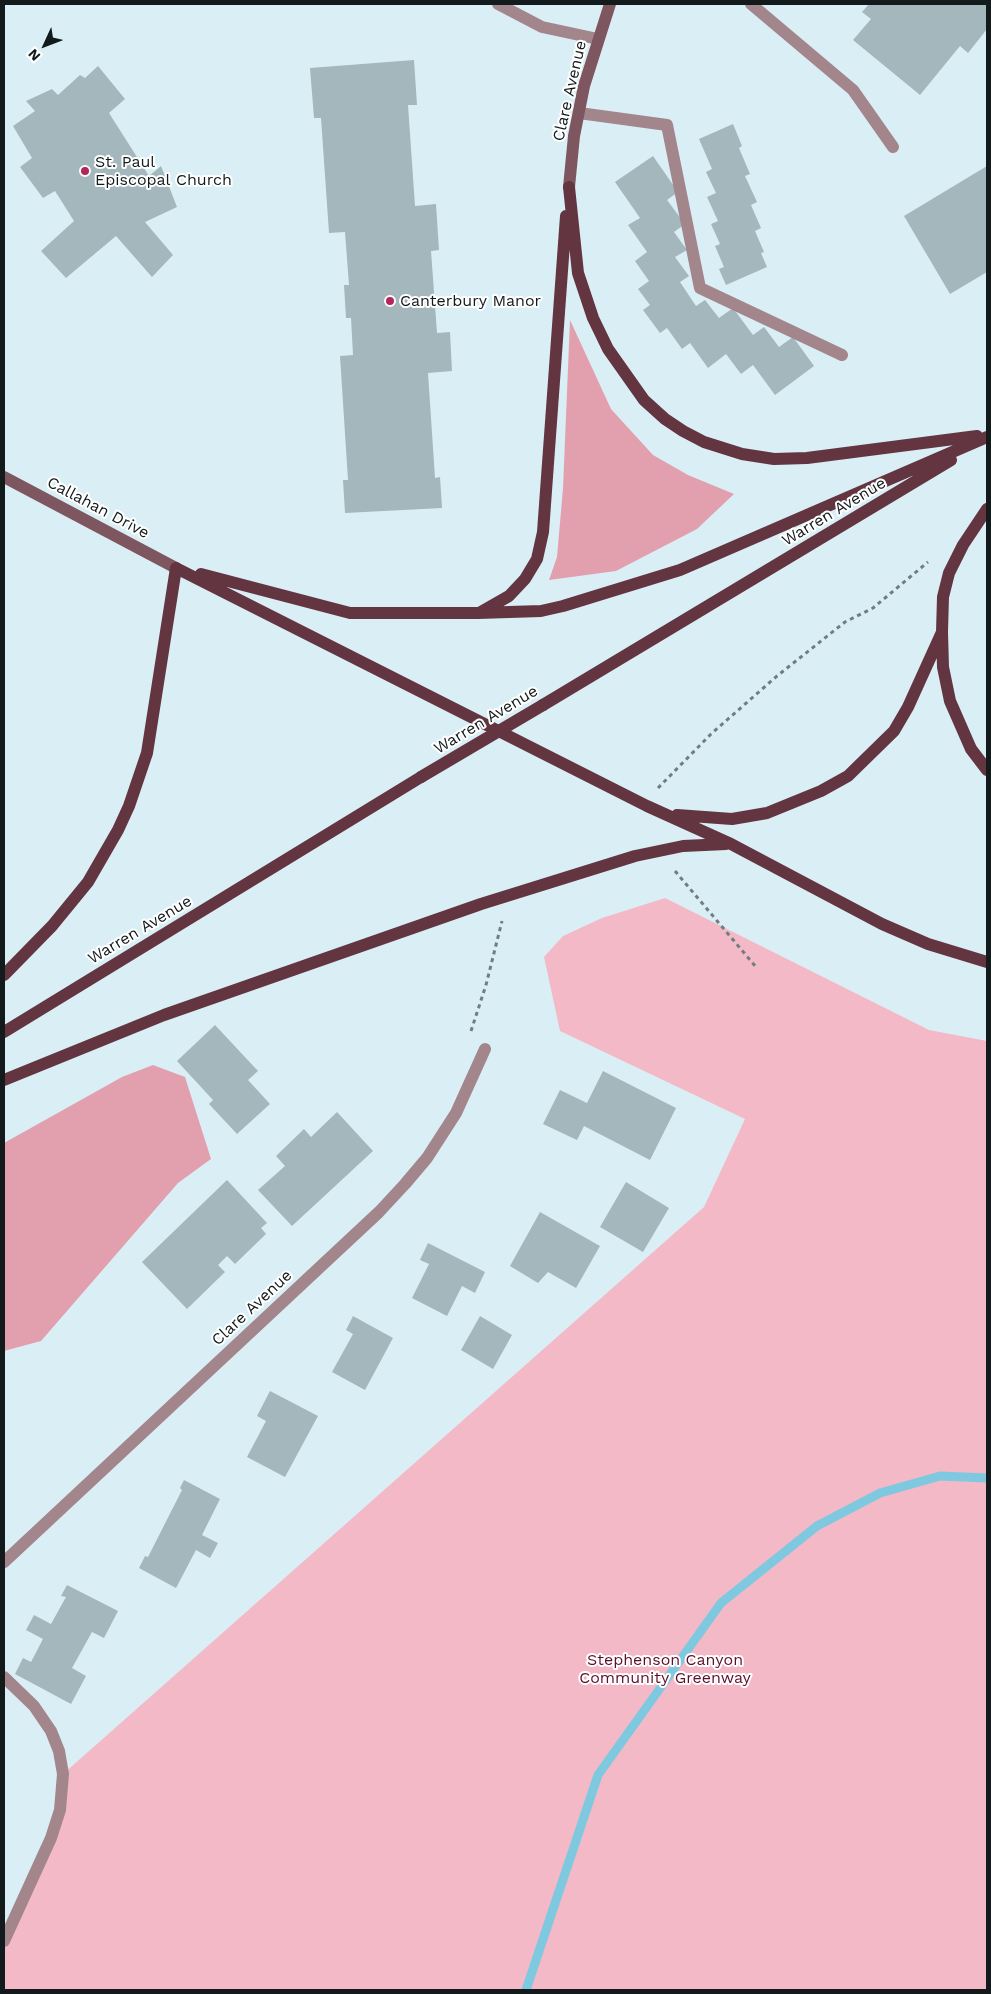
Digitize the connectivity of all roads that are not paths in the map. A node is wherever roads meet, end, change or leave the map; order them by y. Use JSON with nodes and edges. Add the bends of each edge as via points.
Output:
{"nodes":[{"id":1,"x":498,"y":4,"type":"edge"},
{"id":2,"x":610,"y":4,"type":"edge"},
{"id":3,"x":751,"y":4,"type":"edge"},
{"id":4,"x":598,"y":39,"type":"junction"},
{"id":5,"x":579,"y":113,"type":"junction"},
{"id":6,"x":893,"y":147,"type":"dead end"},
{"id":7,"x":568,"y":187,"type":"junction"},
{"id":8,"x":842,"y":355,"type":"dead end"},
{"id":9,"x":987,"y":437,"type":"edge"},
{"id":10,"x":4,"y":477,"type":"edge"},
{"id":11,"x":987,"y":509,"type":"edge"},
{"id":12,"x":176,"y":568,"type":"junction"},
{"id":13,"x":478,"y":613,"type":"junction"},
{"id":14,"x":942,"y":632,"type":"junction"},
{"id":15,"x":987,"y":770,"type":"edge"},
{"id":16,"x":662,"y":813,"type":"junction"},
{"id":17,"x":731,"y":844,"type":"junction"},
{"id":18,"x":987,"y":962,"type":"edge"},
{"id":19,"x":4,"y":975,"type":"edge"},
{"id":20,"x":4,"y":1032,"type":"edge"},
{"id":21,"x":485,"y":1049,"type":"dead end"},
{"id":22,"x":4,"y":1080,"type":"edge"},
{"id":23,"x":4,"y":1562,"type":"edge"},
{"id":24,"x":4,"y":1677,"type":"edge"},
{"id":25,"x":4,"y":1941,"type":"edge"}],
"edges":[{"from":1,"to":4,"type":"street","via":[[542,27]]},
{"from":2,"to":4,"type":"street","name":"Clare Avenue"},
{"from":3,"to":6,"type":"street","via":[[853,90]]},
{"from":4,"to":5,"type":"street","name":"Clare Avenue"},
{"from":5,"to":7,"type":"street","name":"Clare Avenue"},
{"from":5,"to":8,"type":"street","via":[[667,125],[700,288]]},
{"from":7,"to":9,"type":"main road","via":[[578,273],[604,342],[644,400],[683,431],[704,442],[742,454],[774,459]]},
{"from":7,"to":13,"type":"main road","via":[[543,532],[537,560],[525,579],[509,596]]},
{"from":9,"to":13,"type":"main road","via":[[680,570],[564,606],[531,612]]},
{"from":9,"to":20,"type":"main road","name":"Warren Avenue","bridge":true},
{"from":10,"to":12,"type":"street","name":"Callahan Drive"},
{"from":11,"to":14,"type":"main road","via":[[962,545],[948,573],[943,597]]},
{"from":12,"to":13,"type":"main road","via":[[350,613]]},
{"from":12,"to":16,"type":"main road"},
{"from":12,"to":19,"type":"main road","via":[[147,753],[129,806],[88,882],[52,926]]},
{"from":14,"to":15,"type":"main road","via":[[943,667],[950,701],[971,749]]},
{"from":14,"to":16,"type":"main road","via":[[894,731],[848,776],[767,813],[713,819]]},
{"from":16,"to":17,"type":"main road"},
{"from":17,"to":18,"type":"main road","via":[[882,924],[928,944]]},
{"from":17,"to":22,"type":"main road","via":[[683,846],[635,856],[481,904],[164,1015]]},
{"from":21,"to":23,"type":"street","name":"Clare Avenue","via":[[456,1113],[425,1161],[379,1212]]},
{"from":24,"to":25,"type":"street","via":[[34,1706],[51,1731],[63,1774],[60,1810],[51,1838]]}]}
